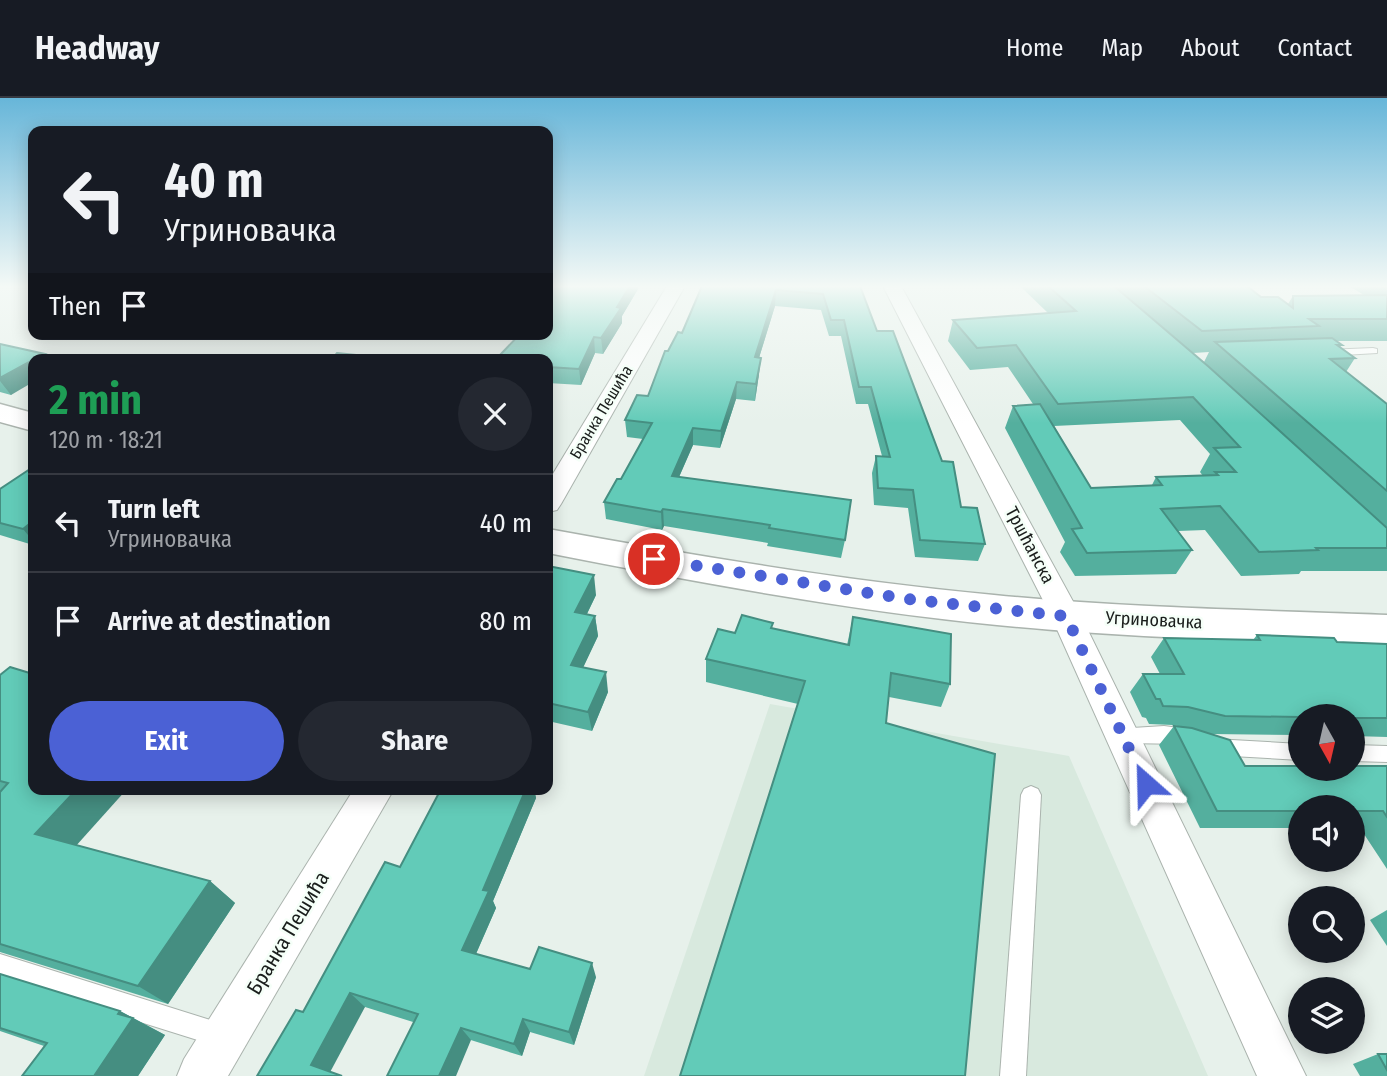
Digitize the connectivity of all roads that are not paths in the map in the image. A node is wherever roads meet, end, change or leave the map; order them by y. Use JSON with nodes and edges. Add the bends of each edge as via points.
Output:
{"nodes":[{"id":1,"x":649,"y":332,"type":"edge"},
{"id":2,"x":918,"y":332,"type":"edge"},
{"id":3,"x":1373,"y":351,"type":"dead end"},
{"id":4,"x":1340,"y":368,"type":"edge"},
{"id":5,"x":0,"y":413,"type":"edge"},
{"id":6,"x":28,"y":421,"type":"edge"},
{"id":7,"x":553,"y":495,"type":"edge"},
{"id":8,"x":553,"y":542,"type":"edge"},
{"id":9,"x":1066,"y":616,"type":"junction"},
{"id":10,"x":1387,"y":630,"type":"edge"},
{"id":11,"x":1123,"y":735,"type":"junction"},
{"id":12,"x":1288,"y":752,"type":"edge"},
{"id":13,"x":1365,"y":753,"type":"edge"},
{"id":14,"x":1387,"y":754,"type":"edge"},
{"id":15,"x":1031,"y":794,"type":"dead end"},
{"id":16,"x":371,"y":795,"type":"edge"},
{"id":17,"x":0,"y":966,"type":"edge"},
{"id":18,"x":225,"y":1036,"type":"junction"},
{"id":19,"x":201,"y":1076,"type":"edge"},
{"id":20,"x":1013,"y":1076,"type":"edge"},
{"id":21,"x":1282,"y":1076,"type":"edge"}],
"edges":[{"from":1,"to":7,"type":"street","name":"Бранка Пешића"},
{"from":2,"to":9,"type":"street","name":"Тршћанска"},
{"from":3,"to":4,"type":"lane","via":[[1315,353]]},
{"from":5,"to":6,"type":"main road"},
{"from":8,"to":9,"type":"main road","name":"Угриновачка","via":[[956,606]]},
{"from":9,"to":10,"type":"main road","name":"Угриновачка"},
{"from":9,"to":11,"type":"street","name":"Тршћанска"},
{"from":11,"to":12,"type":"lane","via":[[1164,734],[1234,750]]},
{"from":11,"to":21,"type":"street","name":"Тршћанска"},
{"from":13,"to":14,"type":"lane"},
{"from":15,"to":20,"type":"lane"},
{"from":16,"to":18,"type":"street","name":"Бранка Пешића"},
{"from":17,"to":18,"type":"lane"},
{"from":18,"to":19,"type":"street","name":"Бранка Пешића"}]}
